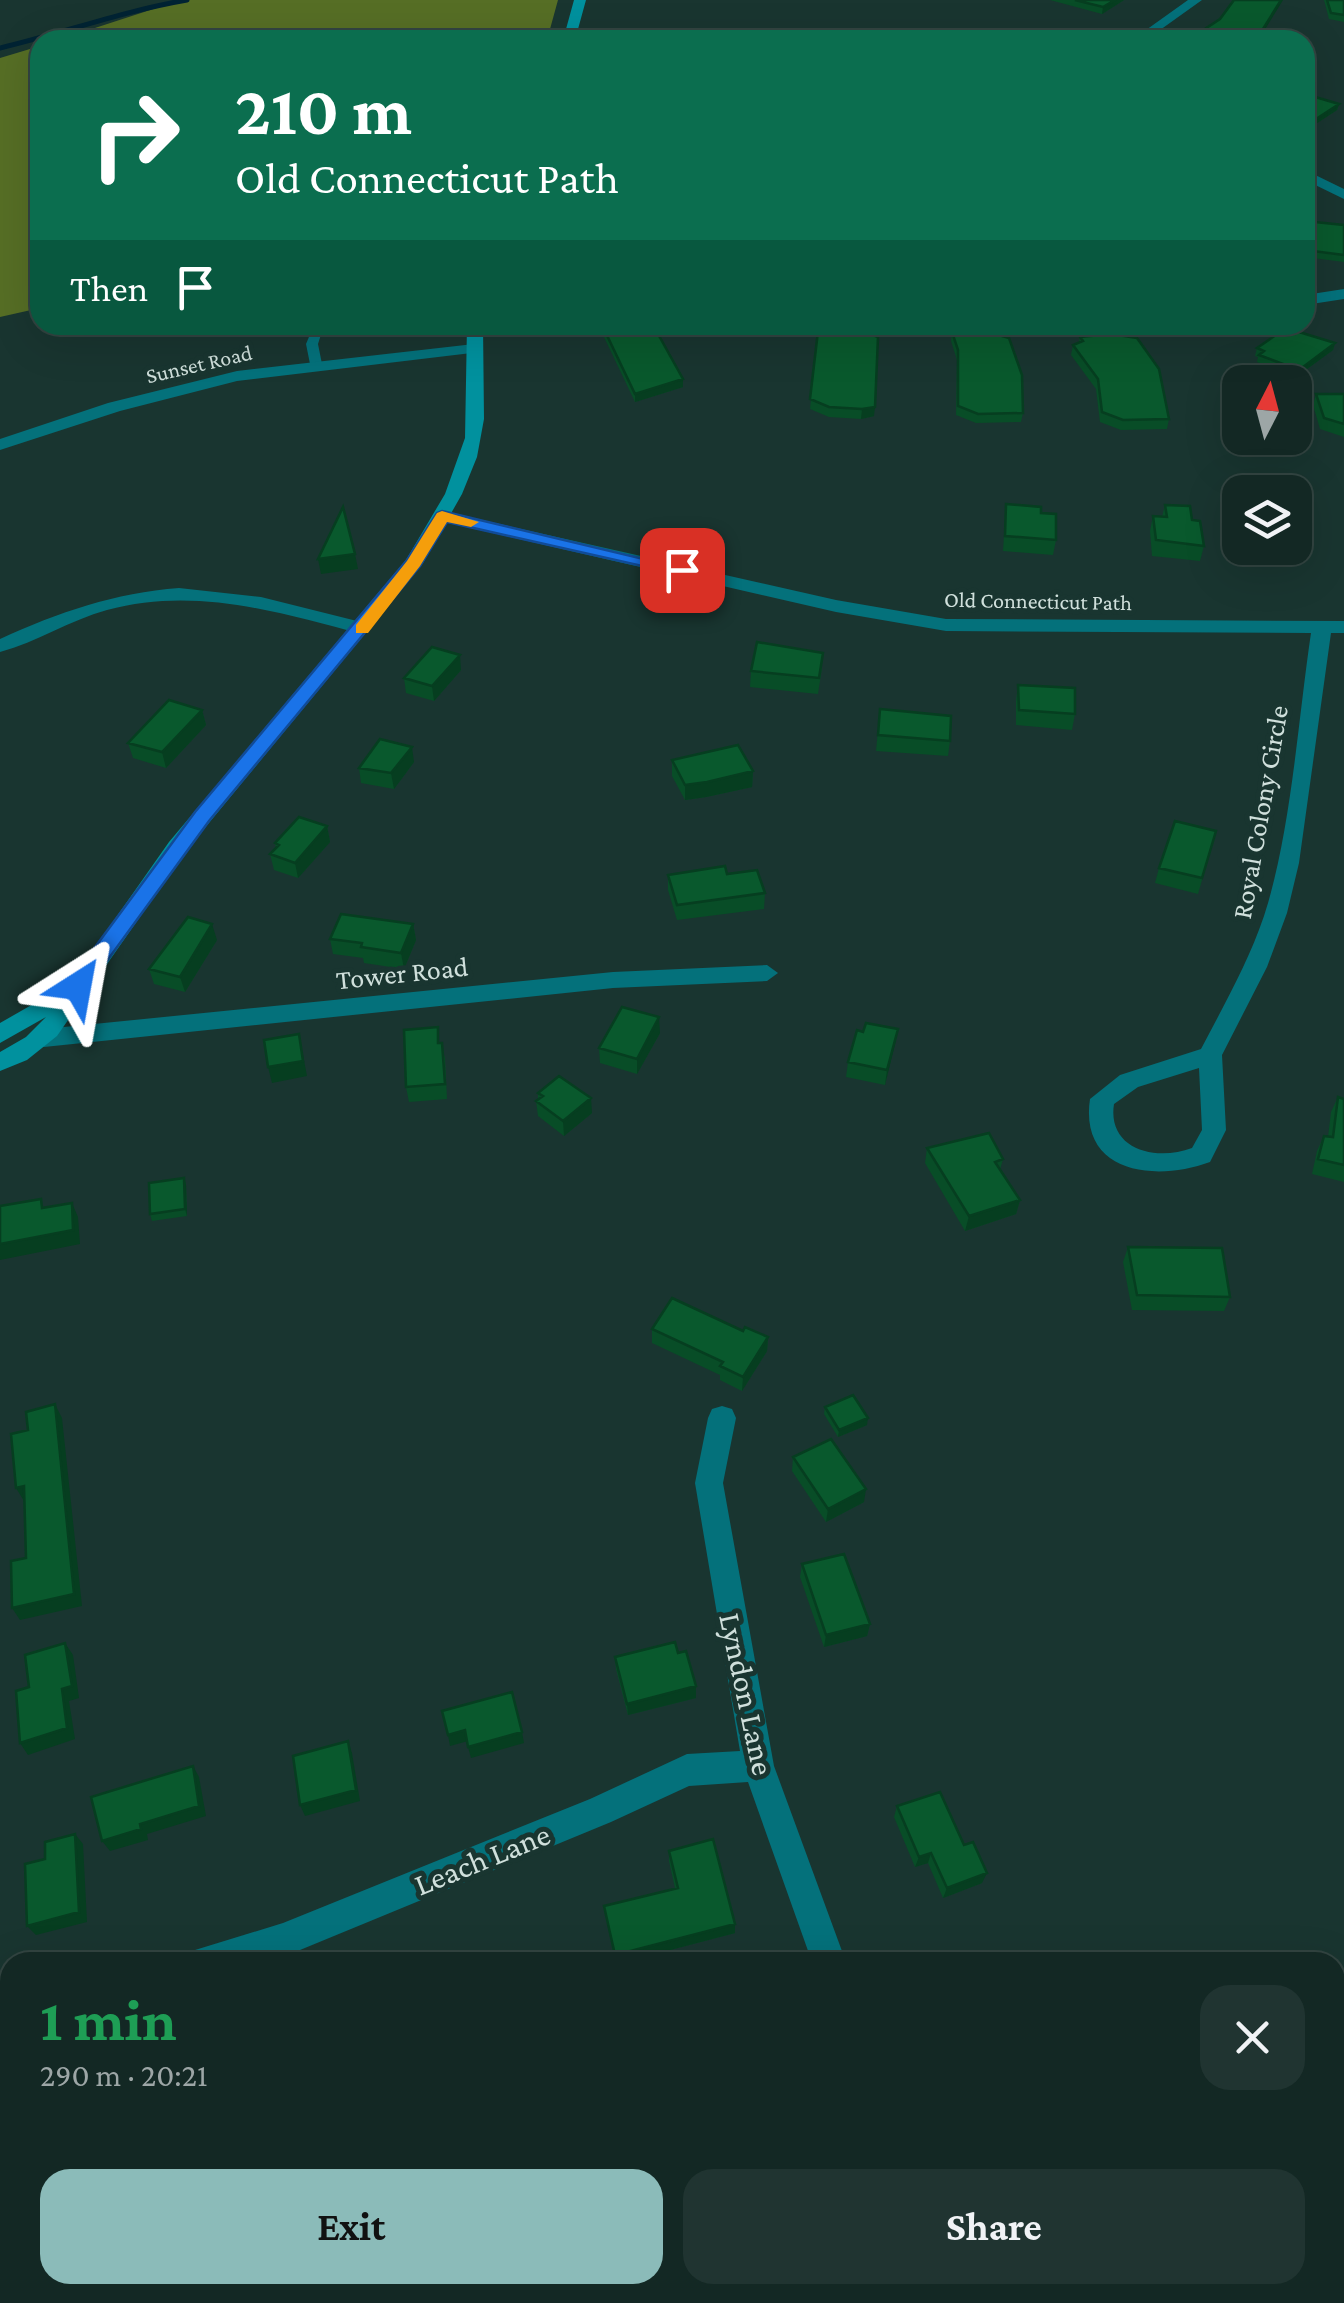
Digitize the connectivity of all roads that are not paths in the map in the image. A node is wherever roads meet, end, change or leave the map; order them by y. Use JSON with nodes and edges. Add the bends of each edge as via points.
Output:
{"nodes":[{"id":1,"x":580,"y":0,"type":"edge"},
{"id":2,"x":1190,"y":1,"type":"edge"},
{"id":3,"x":572,"y":30,"type":"edge"},
{"id":4,"x":1151,"y":30,"type":"edge"},
{"id":5,"x":1315,"y":179,"type":"edge"},
{"id":6,"x":1344,"y":195,"type":"edge"},
{"id":7,"x":1344,"y":294,"type":"edge"},
{"id":8,"x":1315,"y":298,"type":"edge"},
{"id":9,"x":315,"y":335,"type":"edge"},
{"id":10,"x":475,"y":335,"type":"edge"},
{"id":11,"x":474,"y":349,"type":"junction"},
{"id":12,"x":316,"y":364,"type":"junction"},
{"id":13,"x":0,"y":445,"type":"edge"},
{"id":14,"x":442,"y":516,"type":"junction"},
{"id":15,"x":1333,"y":626,"type":"edge"},
{"id":16,"x":362,"y":628,"type":"junction"},
{"id":17,"x":0,"y":646,"type":"edge"},
{"id":18,"x":767,"y":974,"type":"dead end"},
{"id":19,"x":78,"y":986,"type":"junction"},
{"id":20,"x":0,"y":1034,"type":"edge"},
{"id":21,"x":44,"y":1038,"type":"junction"},
{"id":22,"x":1210,"y":1055,"type":"junction"},
{"id":23,"x":4,"y":1065,"type":"edge"},
{"id":24,"x":722,"y":1418,"type":"dead end"},
{"id":25,"x":758,"y":1766,"type":"junction"},
{"id":26,"x":242,"y":1952,"type":"edge"},
{"id":27,"x":824,"y":1952,"type":"edge"}],
"edges":[{"from":1,"to":3,"type":"main road"},
{"from":2,"to":4,"type":"street"},
{"from":5,"to":6,"type":"street"},
{"from":7,"to":8,"type":"street"},
{"from":9,"to":12,"type":"lane"},
{"from":10,"to":11,"type":"main road"},
{"from":11,"to":12,"type":"street","name":"Sunset Road"},
{"from":11,"to":14,"type":"main road","via":[[476,422]]},
{"from":12,"to":13,"type":"street","name":"Sunset Road","via":[[177,390]]},
{"from":14,"to":15,"type":"street","name":"Old Connecticut Path","via":[[850,609],[946,624]]},
{"from":14,"to":16,"type":"main road"},
{"from":15,"to":22,"type":"street","name":"Royal Colony Circle","via":[[1276,914]]},
{"from":16,"to":17,"type":"street","via":[[258,599],[167,592],[78,610]]},
{"from":16,"to":19,"type":"main road","via":[[202,816]]},
{"from":18,"to":21,"type":"street","name":"Tower Road","via":[[613,980]]},
{"from":19,"to":20,"type":"main road"},
{"from":19,"to":21,"type":"main road"},
{"from":21,"to":23,"type":"main road"},
{"from":22,"to":22,"type":"street","via":[[1214,1130],[1201,1155],[1152,1165],[1106,1139],[1098,1112],[1113,1088]]},
{"from":24,"to":25,"type":"street","name":"Lyndon Lane","via":[[709,1484],[712,1514]]},
{"from":25,"to":26,"type":"street","name":"Leach Lane","via":[[687,1770]]},
{"from":25,"to":27,"type":"street","name":"Lyndon Lane"}]}
